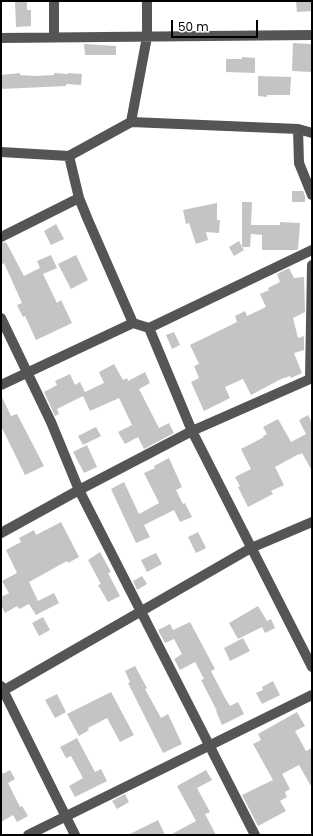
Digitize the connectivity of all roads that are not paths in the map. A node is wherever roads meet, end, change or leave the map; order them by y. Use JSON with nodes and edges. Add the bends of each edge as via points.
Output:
{"nodes":[{"id":1,"x":54,"y":1,"type":"edge"},
{"id":2,"x":147,"y":1,"type":"edge"},
{"id":3,"x":312,"y":35,"type":"edge"},
{"id":4,"x":54,"y":37,"type":"junction"},
{"id":5,"x":147,"y":37,"type":"junction"},
{"id":6,"x":1,"y":38,"type":"edge"},
{"id":7,"x":131,"y":122,"type":"junction"},
{"id":8,"x":298,"y":129,"type":"junction"},
{"id":9,"x":312,"y":133,"type":"edge"},
{"id":10,"x":1,"y":152,"type":"edge"},
{"id":11,"x":69,"y":156,"type":"junction"},
{"id":12,"x":312,"y":195,"type":"edge"},
{"id":13,"x":79,"y":198,"type":"junction"},
{"id":14,"x":1,"y":237,"type":"edge"},
{"id":15,"x":312,"y":250,"type":"edge"},
{"id":16,"x":312,"y":265,"type":"edge"},
{"id":17,"x":1,"y":318,"type":"edge"},
{"id":18,"x":133,"y":323,"type":"junction"},
{"id":19,"x":148,"y":328,"type":"junction"},
{"id":20,"x":27,"y":372,"type":"junction"},
{"id":21,"x":311,"y":379,"type":"edge"},
{"id":22,"x":1,"y":385,"type":"edge"},
{"id":23,"x":192,"y":431,"type":"junction"},
{"id":24,"x":79,"y":490,"type":"junction"},
{"id":25,"x":312,"y":522,"type":"edge"},
{"id":26,"x":1,"y":533,"type":"edge"},
{"id":27,"x":250,"y":548,"type":"junction"},
{"id":28,"x":140,"y":612,"type":"junction"},
{"id":29,"x":312,"y":667,"type":"edge"},
{"id":30,"x":2,"y":690,"type":"edge"},
{"id":31,"x":312,"y":695,"type":"edge"},
{"id":32,"x":210,"y":746,"type":"junction"},
{"id":33,"x":66,"y":816,"type":"junction"},
{"id":34,"x":28,"y":835,"type":"edge"},
{"id":35,"x":75,"y":835,"type":"edge"},
{"id":36,"x":255,"y":835,"type":"edge"}],
"edges":[{"from":1,"to":4,"type":"street"},
{"from":2,"to":5,"type":"street"},
{"from":3,"to":5,"type":"street"},
{"from":4,"to":5,"type":"street"},
{"from":4,"to":6,"type":"street"},
{"from":5,"to":7,"type":"street"},
{"from":7,"to":8,"type":"street"},
{"from":7,"to":11,"type":"street"},
{"from":8,"to":9,"type":"street"},
{"from":8,"to":12,"type":"street","via":[[299,163]]},
{"from":10,"to":11,"type":"street"},
{"from":11,"to":13,"type":"street"},
{"from":13,"to":14,"type":"street"},
{"from":13,"to":18,"type":"street"},
{"from":15,"to":19,"type":"street"},
{"from":16,"to":21,"type":"street"},
{"from":17,"to":20,"type":"street"},
{"from":18,"to":19,"type":"street"},
{"from":18,"to":20,"type":"street"},
{"from":19,"to":23,"type":"street"},
{"from":20,"to":22,"type":"street"},
{"from":20,"to":24,"type":"street"},
{"from":21,"to":23,"type":"street"},
{"from":23,"to":24,"type":"street"},
{"from":23,"to":27,"type":"street"},
{"from":24,"to":26,"type":"street"},
{"from":24,"to":28,"type":"street"},
{"from":25,"to":27,"type":"street"},
{"from":27,"to":28,"type":"street"},
{"from":27,"to":29,"type":"street"},
{"from":28,"to":30,"type":"street"},
{"from":28,"to":32,"type":"street"},
{"from":30,"to":33,"type":"street"},
{"from":31,"to":32,"type":"street"},
{"from":32,"to":33,"type":"street"},
{"from":32,"to":36,"type":"street"},
{"from":33,"to":34,"type":"street"},
{"from":33,"to":35,"type":"street"}]}
